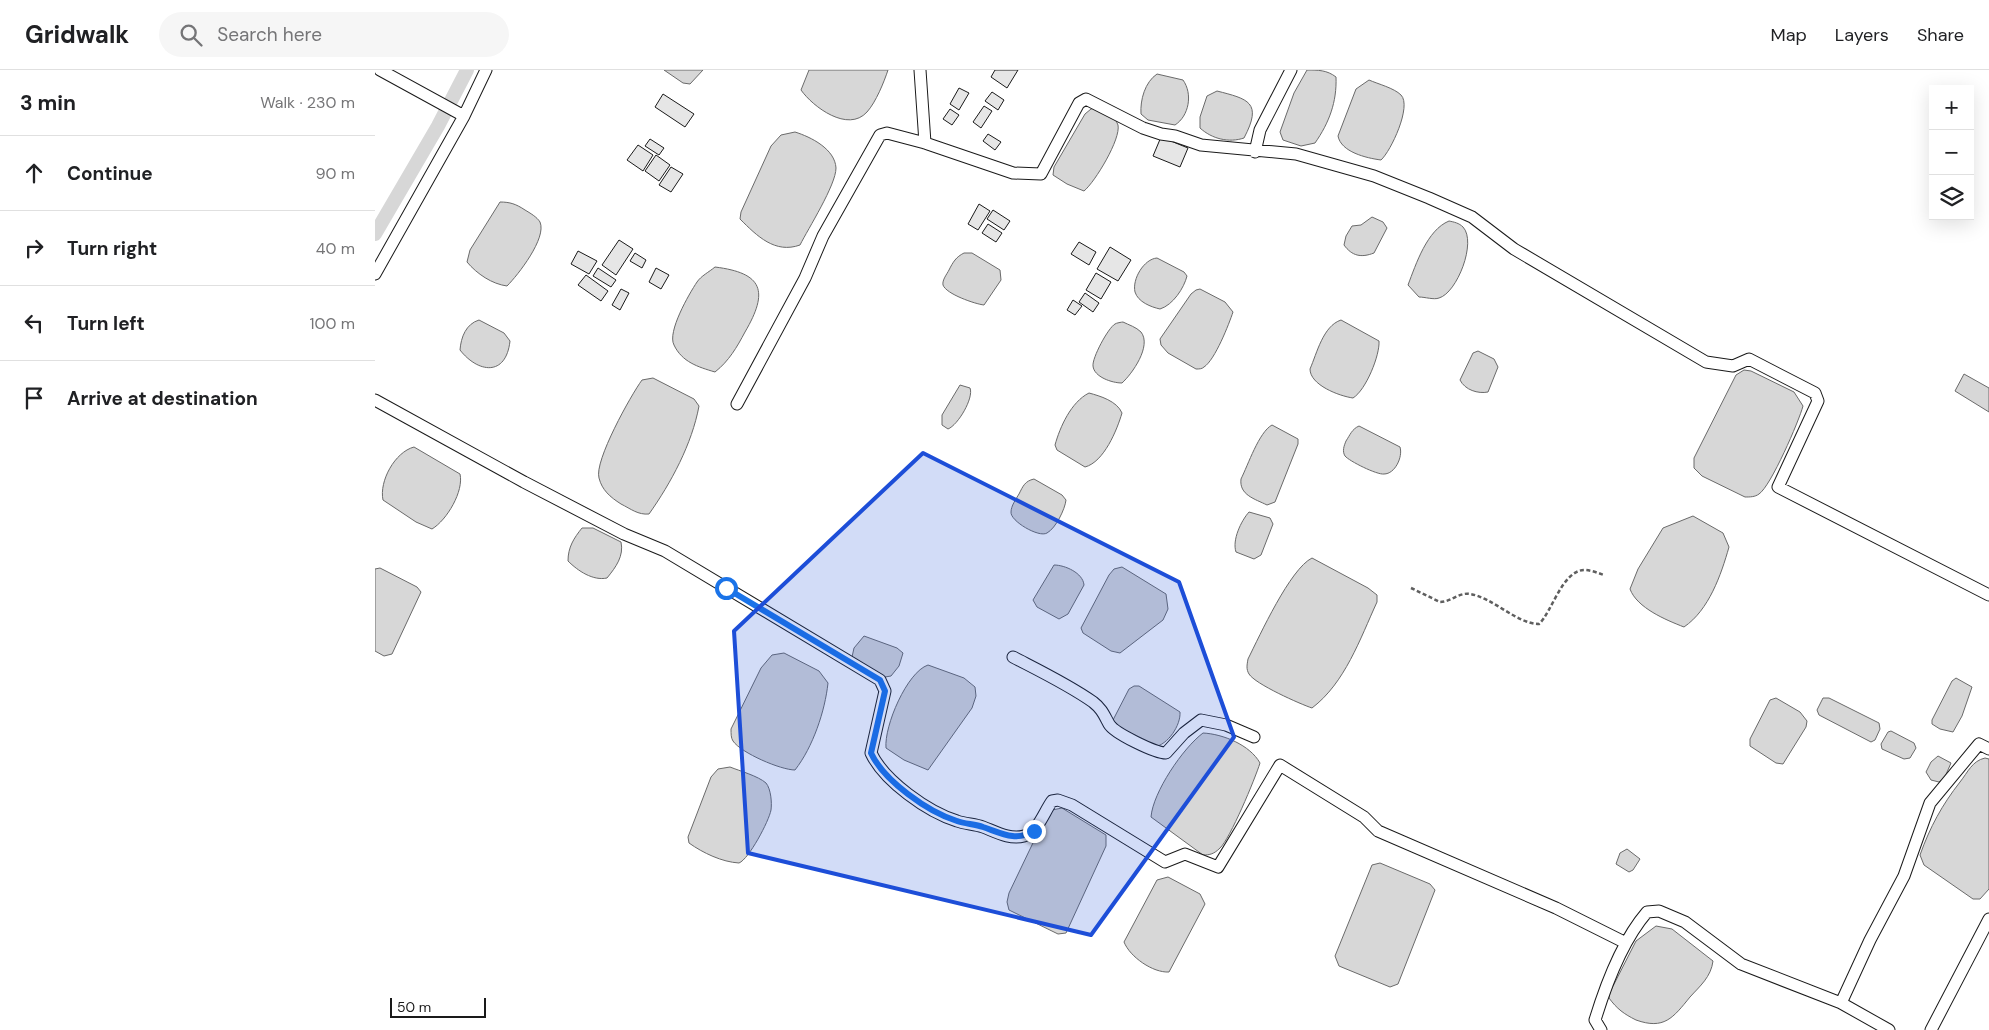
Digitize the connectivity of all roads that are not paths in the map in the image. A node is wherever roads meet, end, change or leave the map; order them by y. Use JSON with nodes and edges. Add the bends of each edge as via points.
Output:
{"nodes":[{"id":1,"x":380,"y":70,"type":"edge"},
{"id":2,"x":486,"y":70,"type":"edge"},
{"id":3,"x":920,"y":70,"type":"edge"},
{"id":4,"x":1291,"y":70,"type":"edge"},
{"id":5,"x":461,"y":114,"type":"junction"},
{"id":6,"x":925,"y":143,"type":"junction"},
{"id":7,"x":1255,"y":152,"type":"junction"},
{"id":8,"x":375,"y":274,"type":"edge"},
{"id":9,"x":375,"y":400,"type":"edge"},
{"id":10,"x":737,"y":404,"type":"dead end"},
{"id":11,"x":1989,"y":595,"type":"edge"},
{"id":12,"x":1013,"y":657,"type":"dead end"},
{"id":13,"x":1254,"y":736,"type":"dead end"},
{"id":14,"x":1989,"y":748,"type":"edge"},
{"id":15,"x":1989,"y":919,"type":"edge"},
{"id":16,"x":1626,"y":943,"type":"junction"},
{"id":17,"x":1841,"y":1003,"type":"junction"},
{"id":18,"x":1601,"y":1030,"type":"edge"},
{"id":19,"x":1889,"y":1030,"type":"edge"},
{"id":20,"x":1931,"y":1030,"type":"edge"}],
"edges":[{"from":1,"to":5,"type":"street"},
{"from":2,"to":5,"type":"street"},
{"from":3,"to":6,"type":"street"},
{"from":4,"to":7,"type":"street","via":[[1260,130]]},
{"from":5,"to":8,"type":"street"},
{"from":6,"to":7,"type":"street","via":[[1013,173],[1041,174],[1079,103],[1086,99],[1143,128],[1201,145]]},
{"from":6,"to":10,"type":"street","via":[[880,134],[823,236],[805,278]]},
{"from":7,"to":11,"type":"street","via":[[1296,154],[1321,160],[1429,198],[1473,217],[1514,249],[1706,362],[1733,366],[1749,359],[1815,393],[1819,401],[1778,487]]},
{"from":9,"to":16,"type":"street","via":[[523,482],[624,534],[665,551],[880,680],[885,691],[871,753],[874,761],[920,803],[951,819],[1015,837],[1025,836],[1034,831],[1052,801],[1058,800],[1071,804],[1165,862],[1185,854],[1218,867],[1281,765],[1364,817],[1378,831],[1557,908]]},
{"from":12,"to":13,"type":"street","via":[[1093,702],[1105,713],[1109,725],[1139,744],[1161,753],[1166,753],[1201,720]]},
{"from":14,"to":17,"type":"street","via":[[1979,744],[1930,803],[1904,876]]},
{"from":15,"to":20,"type":"street"},
{"from":16,"to":17,"type":"street","via":[[1634,926],[1647,912],[1659,911],[1685,922],[1741,964]]},
{"from":16,"to":18,"type":"street","via":[[1595,1020]]},
{"from":17,"to":19,"type":"street"}]}
